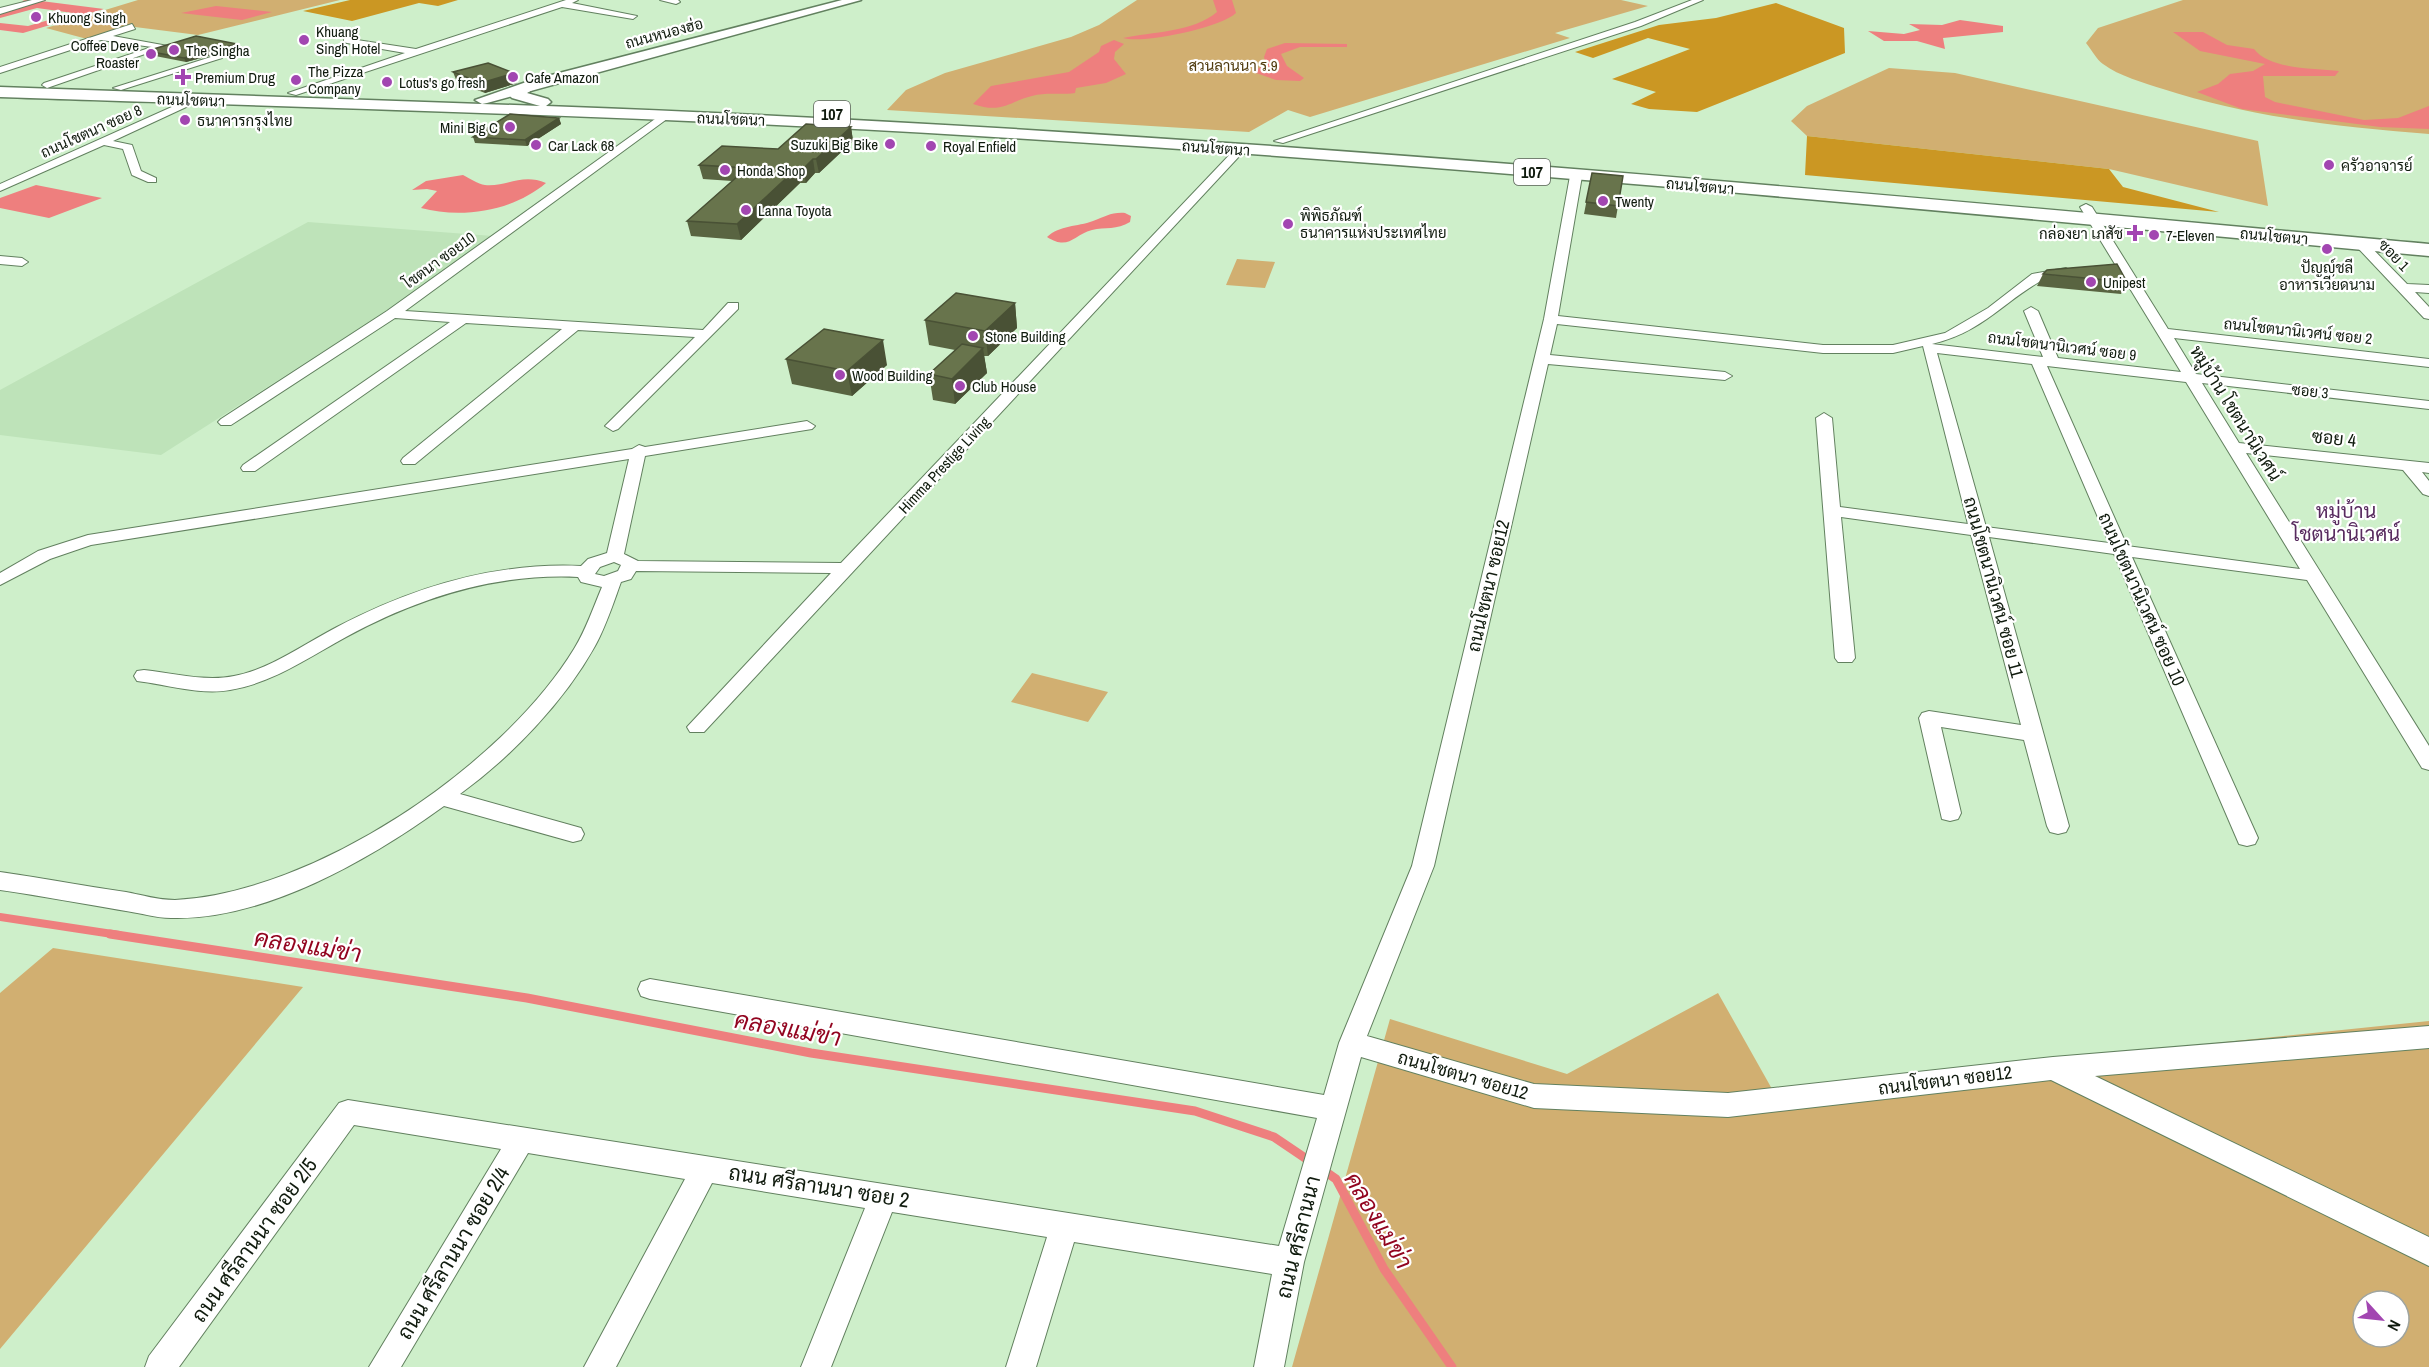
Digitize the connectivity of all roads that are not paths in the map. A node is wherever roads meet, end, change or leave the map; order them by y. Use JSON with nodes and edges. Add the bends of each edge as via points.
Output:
{"nodes":[{"id":1,"x":10,"y":0,"type":"edge"},
{"id":2,"x":574,"y":0,"type":"edge"},
{"id":3,"x":664,"y":0,"type":"edge"},
{"id":4,"x":855,"y":0,"type":"edge"},
{"id":5,"x":1700,"y":0,"type":"edge"},
{"id":6,"x":38,"y":1,"type":"edge"},
{"id":7,"x":1667,"y":1,"type":"edge"},
{"id":8,"x":0,"y":2,"type":"edge"},
{"id":9,"x":676,"y":2,"type":"dead end"},
{"id":10,"x":561,"y":4,"type":"junction"},
{"id":11,"x":1684,"y":5,"type":"junction"},
{"id":12,"x":0,"y":11,"type":"edge"},
{"id":13,"x":633,"y":16,"type":"dead end"},
{"id":14,"x":132,"y":27,"type":"dead end"},
{"id":15,"x":100,"y":37,"type":"junction"},
{"id":16,"x":346,"y":40,"type":"dead end"},
{"id":17,"x":417,"y":52,"type":"junction"},
{"id":18,"x":217,"y":58,"type":"edge"},
{"id":19,"x":0,"y":70,"type":"edge"},
{"id":20,"x":0,"y":83,"type":"edge"},
{"id":21,"x":537,"y":83,"type":"junction"},
{"id":22,"x":47,"y":85,"type":"junction"},
{"id":23,"x":118,"y":88,"type":"junction"},
{"id":24,"x":0,"y":92,"type":"edge"},
{"id":25,"x":293,"y":93,"type":"junction"},
{"id":26,"x":194,"y":100,"type":"junction"},
{"id":27,"x":482,"y":100,"type":"junction"},
{"id":28,"x":543,"y":102,"type":"junction"},
{"id":29,"x":469,"y":110,"type":"junction"},
{"id":30,"x":775,"y":116,"type":"junction"},
{"id":31,"x":666,"y":117,"type":"junction"},
{"id":32,"x":1279,"y":141,"type":"junction"},
{"id":33,"x":105,"y":142,"type":"junction"},
{"id":34,"x":1240,"y":150,"type":"junction"},
{"id":35,"x":1576,"y":176,"type":"junction"},
{"id":36,"x":152,"y":180,"type":"dead end"},
{"id":37,"x":0,"y":188,"type":"edge"},
{"id":38,"x":2090,"y":213,"type":"junction"},
{"id":39,"x":2429,"y":239,"type":"edge"},
{"id":40,"x":2361,"y":244,"type":"junction"},
{"id":41,"x":2429,"y":250,"type":"edge"},
{"id":42,"x":0,"y":260,"type":"edge"},
{"id":43,"x":22,"y":262,"type":"dead end"},
{"id":44,"x":2124,"y":269,"type":"junction"},
{"id":45,"x":2103,"y":270,"type":"edge"},
{"id":46,"x":2081,"y":271,"type":"edge"},
{"id":47,"x":2403,"y":288,"type":"junction"},
{"id":48,"x":2429,"y":290,"type":"edge"},
{"id":49,"x":733,"y":306,"type":"dead end"},
{"id":50,"x":2031,"y":311,"type":"dead end"},
{"id":51,"x":392,"y":314,"type":"junction"},
{"id":52,"x":2429,"y":315,"type":"edge"},
{"id":53,"x":463,"y":319,"type":"junction"},
{"id":54,"x":1551,"y":320,"type":"junction"},
{"id":55,"x":574,"y":326,"type":"junction"},
{"id":56,"x":2163,"y":333,"type":"junction"},
{"id":57,"x":706,"y":334,"type":"junction"},
{"id":58,"x":1929,"y":348,"type":"joint"},
{"id":59,"x":1542,"y":359,"type":"junction"},
{"id":60,"x":2044,"y":361,"type":"junction"},
{"id":61,"x":2429,"y":363,"type":"edge"},
{"id":62,"x":1725,"y":375,"type":"dead end"},
{"id":63,"x":2191,"y":378,"type":"junction"},
{"id":64,"x":2429,"y":405,"type":"edge"},
{"id":65,"x":1824,"y":418,"type":"dead end"},
{"id":66,"x":226,"y":422,"type":"dead end"},
{"id":67,"x":613,"y":426,"type":"dead end"},
{"id":68,"x":807,"y":426,"type":"dead end"},
{"id":69,"x":2234,"y":447,"type":"junction"},
{"id":70,"x":639,"y":450,"type":"junction"},
{"id":71,"x":409,"y":461,"type":"dead end"},
{"id":72,"x":2408,"y":466,"type":"junction"},
{"id":73,"x":249,"y":468,"type":"dead end"},
{"id":74,"x":2429,"y":468,"type":"edge"},
{"id":75,"x":2429,"y":491,"type":"edge"},
{"id":76,"x":1832,"y":511,"type":"junction"},
{"id":77,"x":1979,"y":531,"type":"junction"},
{"id":78,"x":2120,"y":550,"type":"junction"},
{"id":79,"x":615,"y":556,"type":"junction"},
{"id":80,"x":631,"y":566,"type":"junction"},
{"id":81,"x":846,"y":568,"type":"junction"},
{"id":82,"x":586,"y":572,"type":"junction"},
{"id":83,"x":2314,"y":576,"type":"junction"},
{"id":84,"x":0,"y":580,"type":"edge"},
{"id":85,"x":613,"y":581,"type":"junction"},
{"id":86,"x":1845,"y":658,"type":"dead end"},
{"id":87,"x":144,"y":676,"type":"dead end"},
{"id":88,"x":697,"y":727,"type":"dead end"},
{"id":89,"x":2034,"y":734,"type":"junction"},
{"id":90,"x":2429,"y":763,"type":"edge"},
{"id":91,"x":441,"y":797,"type":"junction"},
{"id":92,"x":1950,"y":813,"type":"dead end"},
{"id":93,"x":2058,"y":826,"type":"dead end"},
{"id":94,"x":573,"y":834,"type":"dead end"},
{"id":95,"x":2247,"y":838,"type":"dead end"},
{"id":96,"x":0,"y":881,"type":"edge"},
{"id":97,"x":650,"y":989,"type":"dead end"},
{"id":98,"x":2429,"y":1037,"type":"edge"},
{"id":99,"x":1352,"y":1042,"type":"junction"},
{"id":100,"x":2053,"y":1068,"type":"junction"},
{"id":101,"x":1334,"y":1109,"type":"junction"},
{"id":102,"x":348,"y":1112,"type":"joint"},
{"id":103,"x":522,"y":1139,"type":"junction"},
{"id":104,"x":705,"y":1168,"type":"junction"},
{"id":105,"x":884,"y":1196,"type":"junction"},
{"id":106,"x":1065,"y":1225,"type":"junction"},
{"id":107,"x":2429,"y":1252,"type":"edge"},
{"id":108,"x":1289,"y":1262,"type":"junction"},
{"id":109,"x":160,"y":1367,"type":"edge"},
{"id":110,"x":384,"y":1367,"type":"edge"},
{"id":111,"x":599,"y":1367,"type":"edge"},
{"id":112,"x":816,"y":1367,"type":"edge"},
{"id":113,"x":1021,"y":1367,"type":"edge"},
{"id":114,"x":1269,"y":1367,"type":"edge"}],
"edges":[{"from":1,"to":8,"type":"street"},
{"from":2,"to":10,"type":"street"},
{"from":3,"to":9,"type":"street"},
{"from":4,"to":21,"type":"main road","name":"ถนนหนองฮ่อ"},
{"from":5,"to":11,"type":"street"},
{"from":6,"to":12,"type":"street"},
{"from":7,"to":11,"type":"street"},
{"from":10,"to":13,"type":"street"},
{"from":10,"to":17,"type":"street"},
{"from":11,"to":32,"type":"street","via":[[1638,24]]},
{"from":14,"to":15,"type":"street"},
{"from":15,"to":19,"type":"street"},
{"from":15,"to":22,"type":"street","via":[[164,46]]},
{"from":16,"to":17,"type":"street"},
{"from":17,"to":25,"type":"street"},
{"from":18,"to":23,"type":"street"},
{"from":20,"to":22,"type":"main road","name":"ถนนโชตนา","number":"107"},
{"from":21,"to":27,"type":"main road","name":"ถนนหนองฮ่อ"},
{"from":21,"to":28,"type":"main road","via":[[517,95]]},
{"from":22,"to":23,"type":"main road","name":"ถนนโชตนา","number":"107"},
{"from":23,"to":25,"type":"main road","name":"ถนนโชตนา","number":"107"},
{"from":24,"to":26,"type":"main road","name":"ถนนโชตนา","number":"107"},
{"from":25,"to":27,"type":"main road","name":"ถนนโชตนา","number":"107"},
{"from":26,"to":29,"type":"main road","name":"ถนนโชตนา","number":"107"},
{"from":26,"to":33,"type":"street","name":"ถนนโชตนา ซอย 8"},
{"from":27,"to":28,"type":"main road","name":"ถนนโชตนา","number":"107"},
{"from":27,"to":29,"type":"main road"},
{"from":28,"to":30,"type":"main road","name":"ถนนโชตนา","number":"107"},
{"from":29,"to":31,"type":"main road","name":"ถนนโชตนา","number":"107"},
{"from":30,"to":31,"type":"main road","name":"ถนนโชตนา","number":"107"},
{"from":30,"to":32,"type":"main road","name":"ถนนโชตนา","number":"107"},
{"from":30,"to":34,"type":"main road","name":"ถนนโชตนา","number":"107"},
{"from":31,"to":51,"type":"street","name":"โชตนา ซอย10"},
{"from":32,"to":38,"type":"main road","name":"ถนนโชตนา","number":"107"},
{"from":33,"to":36,"type":"street","via":[[128,147],[136,173]]},
{"from":33,"to":37,"type":"street","name":"ถนนโชตนา ซอย 8"},
{"from":34,"to":35,"type":"main road","name":"ถนนโชตนา","number":"107"},
{"from":34,"to":81,"type":"street","name":"Himma Prestige Living"},
{"from":35,"to":38,"type":"main road","name":"ถนนโชตนา","number":"107"},
{"from":35,"to":54,"type":"street","name":"ถนนโชตนา ซอย12"},
{"from":38,"to":39,"type":"main road","name":"ถนนโชตนา","number":"107"},
{"from":38,"to":40,"type":"main road","name":"ถนนโชตนา","number":"107"},
{"from":38,"to":44,"type":"street","name":"หมู่บ้าน โชตนานิเวศน์"},
{"from":40,"to":41,"type":"main road","name":"ถนนโชตนา","number":"107"},
{"from":40,"to":47,"type":"street","name":"ซอย 1"},
{"from":42,"to":43,"type":"street"},
{"from":44,"to":45,"type":"street"},
{"from":44,"to":56,"type":"street","name":"หมู่บ้าน โชตนานิเวศน์"},
{"from":46,"to":54,"type":"street","via":[[2037,277],[1993,311],[1950,336],[1893,349],[1813,348]]},
{"from":47,"to":48,"type":"street"},
{"from":47,"to":52,"type":"street","name":"ซอย 1"},
{"from":49,"to":57,"type":"street"},
{"from":50,"to":60,"type":"street","name":"ถนนโชตนานิเวศน์ ซอย 10"},
{"from":51,"to":53,"type":"street"},
{"from":51,"to":66,"type":"street","name":"โชตนา ซอย10"},
{"from":53,"to":55,"type":"street"},
{"from":53,"to":73,"type":"street"},
{"from":54,"to":59,"type":"street","name":"ถนนโชตนา ซอย12"},
{"from":55,"to":57,"type":"street"},
{"from":55,"to":71,"type":"street"},
{"from":56,"to":61,"type":"street","name":"ถนนโชตนานิเวศน์ ซอย 2"},
{"from":56,"to":63,"type":"street","name":"หมู่บ้าน โชตนานิเวศน์"},
{"from":57,"to":67,"type":"street"},
{"from":58,"to":60,"type":"street","name":"ถนนโชตนานิเวศน์ ซอย 9"},
{"from":58,"to":77,"type":"street","name":"ถนนโชตนานิเวศน์ ซอย 11"},
{"from":59,"to":62,"type":"street"},
{"from":59,"to":99,"type":"street","name":"ถนนโชตนา ซอย12","via":[[1424,866]]},
{"from":60,"to":63,"type":"street","name":"ถนนโชตนานิเวศน์ ซอย 9"},
{"from":60,"to":78,"type":"street","name":"ถนนโชตนานิเวศน์ ซอย 10"},
{"from":63,"to":64,"type":"street","name":"ซอย 3"},
{"from":63,"to":69,"type":"street","name":"หมู่บ้าน โชตนานิเวศน์"},
{"from":65,"to":76,"type":"street"},
{"from":68,"to":70,"type":"street"},
{"from":69,"to":72,"type":"street","name":"ซอย 4"},
{"from":69,"to":83,"type":"street","name":"หมู่บ้าน โชตนานิเวศน์"},
{"from":70,"to":79,"type":"street"},
{"from":70,"to":84,"type":"street","via":[[88,540],[44,555]]},
{"from":72,"to":74,"type":"street","name":"ซอย 4"},
{"from":72,"to":75,"type":"street"},
{"from":76,"to":77,"type":"street"},
{"from":76,"to":86,"type":"street"},
{"from":77,"to":78,"type":"street"},
{"from":77,"to":89,"type":"street","name":"ถนนโชตนานิเวศน์ ซอย 11"},
{"from":78,"to":83,"type":"street"},
{"from":78,"to":95,"type":"street","name":"ถนนโชตนานิเวศน์ ซอย 10"},
{"from":79,"to":80,"type":"street","via":[[628,559]]},
{"from":79,"to":82,"type":"street","via":[[594,563]]},
{"from":80,"to":81,"type":"street"},
{"from":80,"to":85,"type":"street","via":[[625,575]]},
{"from":81,"to":88,"type":"street","name":"Himma Prestige Living"},
{"from":82,"to":85,"type":"street","via":[[591,581]]},
{"from":82,"to":87,"type":"street","via":[[531,571],[482,579],[428,596],[368,618],[295,658],[234,683],[213,685]]},
{"from":83,"to":90,"type":"street","name":"หมู่บ้าน โชตนานิเวศน์"},
{"from":85,"to":91,"type":"street","via":[[581,655],[530,719]]},
{"from":89,"to":92,"type":"street","via":[[1929,718]]},
{"from":89,"to":93,"type":"street","name":"ถนนโชตนานิเวศน์ ซอย 11"},
{"from":91,"to":94,"type":"street"},
{"from":91,"to":96,"type":"street","via":[[397,828],[301,882],[236,903],[173,909]]},
{"from":97,"to":101,"type":"street"},
{"from":98,"to":100,"type":"street","name":"ถนนโชตนา ซอย12"},
{"from":99,"to":100,"type":"street","name":"ถนนโชตนา ซอย12","via":[[1534,1096],[1728,1105]]},
{"from":99,"to":101,"type":"street","name":"ถนน ศรีลานนา"},
{"from":100,"to":107,"type":"street"},
{"from":101,"to":108,"type":"street","name":"ถนน ศรีลานนา"},
{"from":102,"to":103,"type":"street","name":"ถนน ศรีลานนา ซอย 2"},
{"from":102,"to":109,"type":"street","name":"ถนน ศรีลานนา ซอย 2/5"},
{"from":103,"to":104,"type":"street","name":"ถนน ศรีลานนา ซอย 2"},
{"from":103,"to":110,"type":"street","name":"ถนน ศรีลานนา ซอย 2/4"},
{"from":104,"to":105,"type":"street","name":"ถนน ศรีลานนา ซอย 2"},
{"from":104,"to":111,"type":"street"},
{"from":105,"to":106,"type":"street","name":"ถนน ศรีลานนา ซอย 2"},
{"from":105,"to":112,"type":"street"},
{"from":106,"to":108,"type":"street","name":"ถนน ศรีลานนา ซอย 2"},
{"from":106,"to":113,"type":"street"},
{"from":108,"to":114,"type":"street","name":"ถนน ศรีลานนา"}]}
